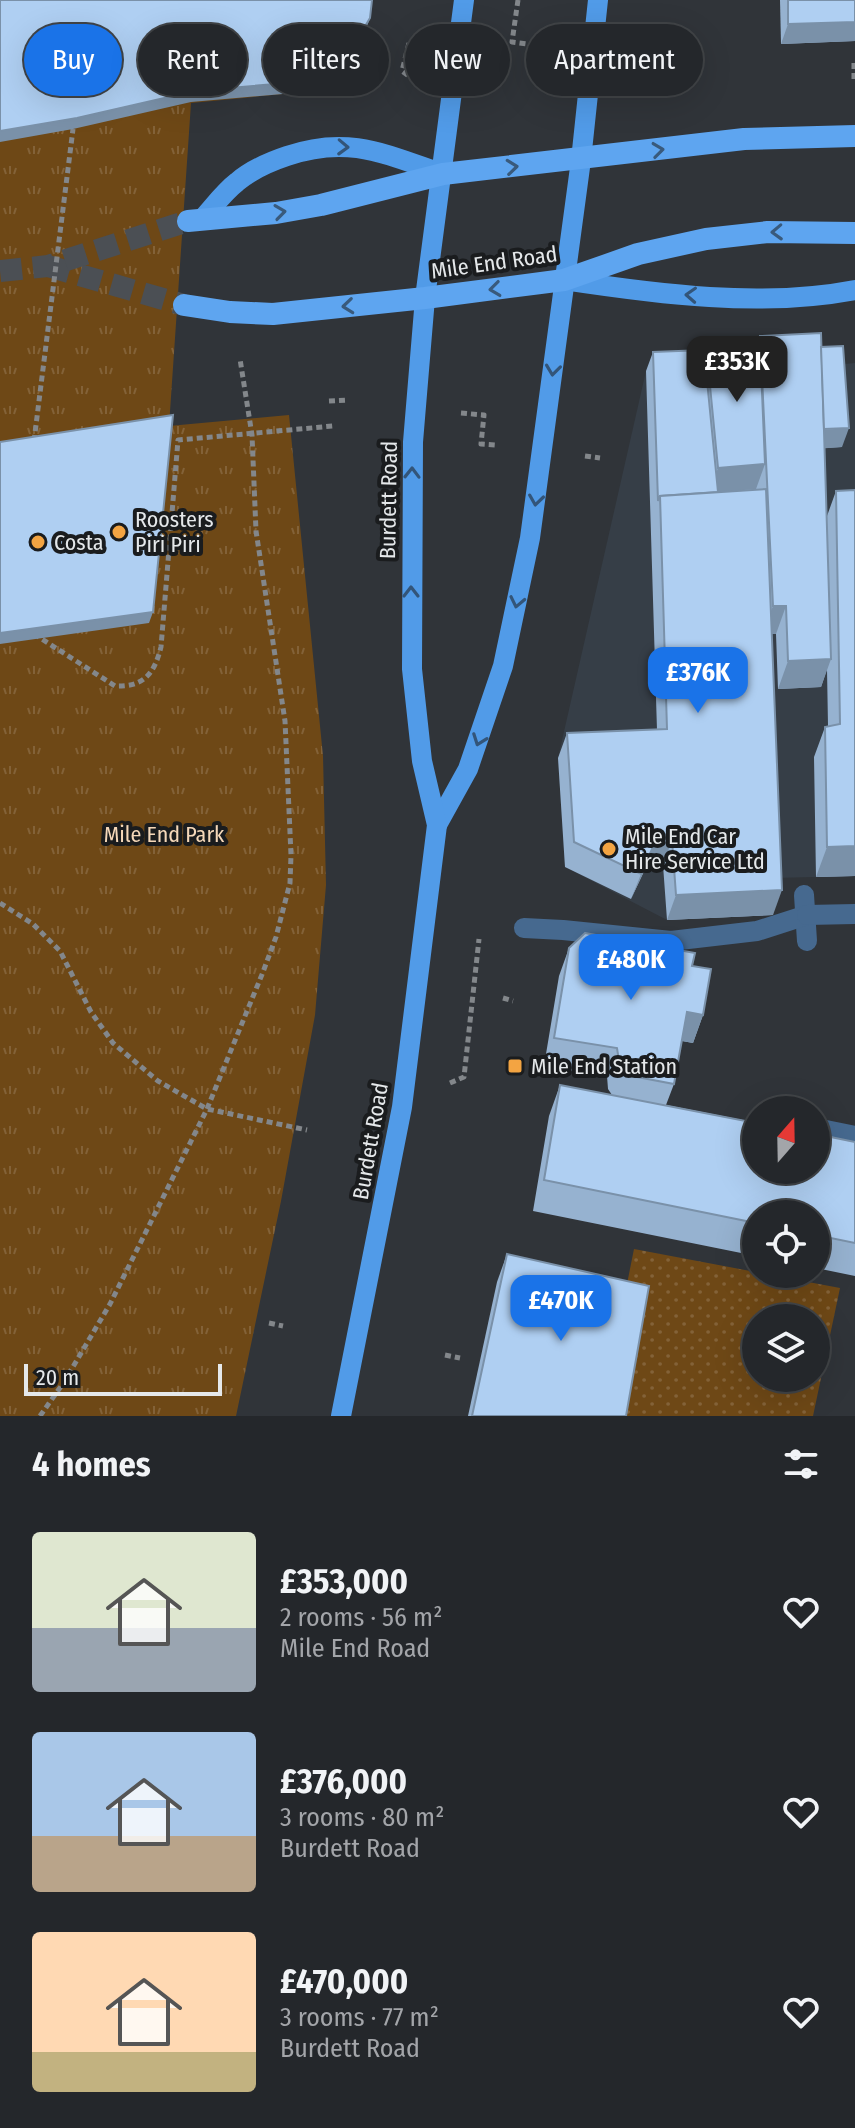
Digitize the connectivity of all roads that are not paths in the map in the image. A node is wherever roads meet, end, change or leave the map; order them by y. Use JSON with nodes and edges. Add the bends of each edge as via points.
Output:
{"nodes":[{"id":1,"x":464,"y":0,"type":"edge"},
{"id":2,"x":598,"y":0,"type":"edge"},
{"id":3,"x":855,"y":136,"type":"edge"},
{"id":4,"x":581,"y":160,"type":"junction"},
{"id":5,"x":443,"y":174,"type":"junction"},
{"id":6,"x":196,"y":220,"type":"joint"},
{"id":7,"x":855,"y":233,"type":"edge"},
{"id":8,"x":564,"y":280,"type":"junction"},
{"id":9,"x":855,"y":290,"type":"edge"},
{"id":10,"x":425,"y":298,"type":"junction"},
{"id":11,"x":184,"y":305,"type":"tunnel mouth"},
{"id":12,"x":437,"y":825,"type":"junction"},
{"id":13,"x":806,"y":905,"type":"junction"},
{"id":14,"x":855,"y":914,"type":"edge"},
{"id":15,"x":524,"y":928,"type":"dead end"},
{"id":16,"x":807,"y":941,"type":"dead end"},
{"id":17,"x":830,"y":1131,"type":"edge"},
{"id":18,"x":855,"y":1136,"type":"edge"},
{"id":19,"x":341,"y":1416,"type":"edge"}],
"edges":[{"from":1,"to":5,"type":"main road","name":"Burdett Road"},
{"from":2,"to":4,"type":"main road","name":"Burdett Road"},
{"from":4,"to":3,"type":"highway","one_way":true,"via":[[744,139]]},
{"from":5,"to":4,"type":"highway","one_way":true},
{"from":4,"to":8,"type":"main road","name":"Burdett Road"},
{"from":6,"to":5,"type":"highway","one_way":true,"via":[[321,205]]},
{"from":6,"to":5,"type":"main road","one_way":true,"via":[[237,181],[267,163],[308,149],[343,145],[376,151]]},
{"from":5,"to":10,"type":"main road","name":"Burdett Road"},
{"from":7,"to":8,"type":"highway","name":"Mile End Road","one_way":true,"via":[[768,232],[706,239],[638,254]]},
{"from":9,"to":8,"type":"main road","one_way":true,"via":[[718,296]]},
{"from":8,"to":10,"type":"highway","name":"Mile End Road","one_way":true},
{"from":8,"to":12,"type":"main road","name":"Burdett Road","one_way":true,"via":[[530,538],[503,666],[468,769]]},
{"from":10,"to":11,"type":"highway","name":"Mile End Road","one_way":true,"via":[[273,314]]},
{"from":12,"to":10,"type":"main road","name":"Burdett Road","one_way":true,"via":[[422,761],[412,669],[414,409]]},
{"from":12,"to":19,"type":"main road","name":"Burdett Road","via":[[402,1107]]},
{"from":13,"to":14,"type":"street"},
{"from":13,"to":15,"type":"street","via":[[757,931],[671,941]]},
{"from":13,"to":16,"type":"street"},
{"from":17,"to":18,"type":"street"}]}
